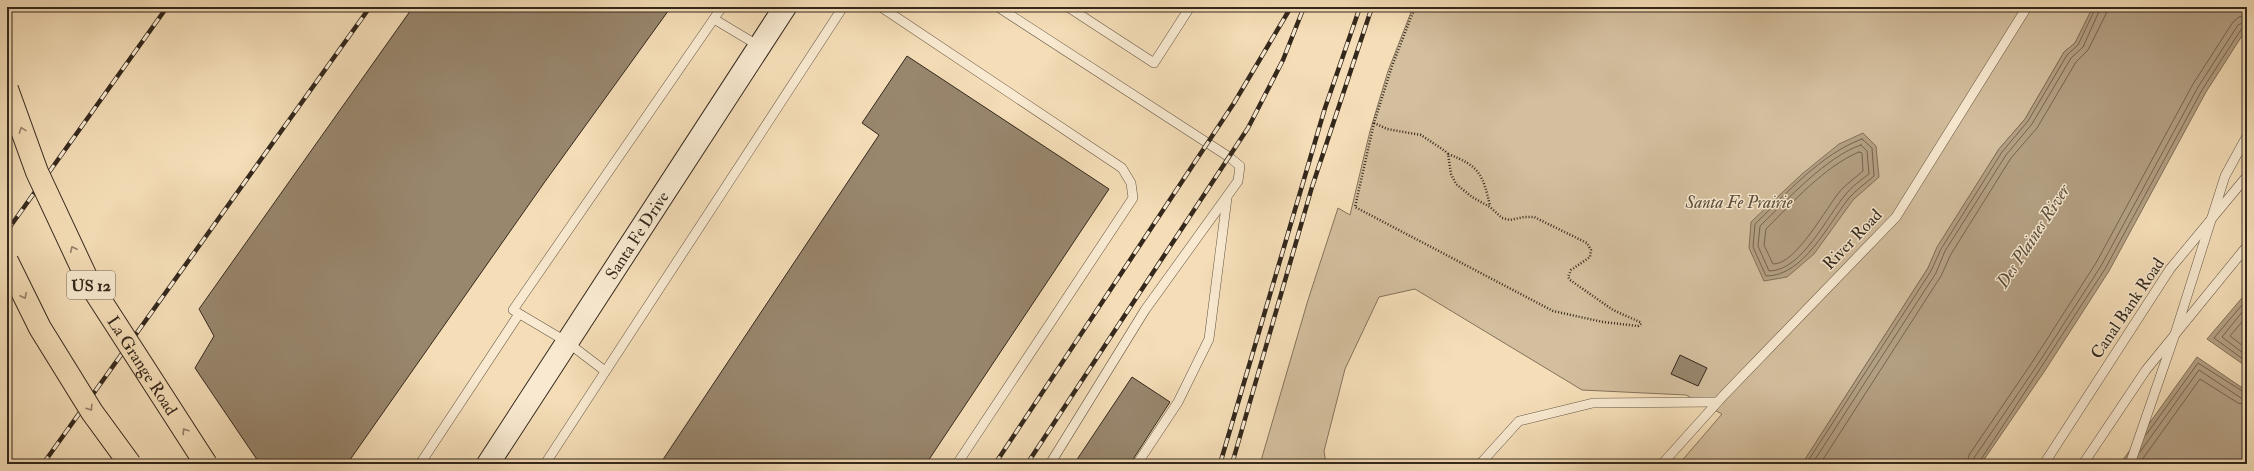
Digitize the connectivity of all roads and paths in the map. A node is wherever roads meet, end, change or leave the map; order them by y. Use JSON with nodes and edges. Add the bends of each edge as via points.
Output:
{"nodes":[{"id":1,"x":722,"y":7,"type":"edge"},
{"id":2,"x":785,"y":7,"type":"edge"},
{"id":3,"x":843,"y":7,"type":"edge"},
{"id":4,"x":881,"y":7,"type":"edge"},
{"id":5,"x":998,"y":7,"type":"edge"},
{"id":6,"x":1068,"y":7,"type":"edge"},
{"id":7,"x":1190,"y":7,"type":"edge"},
{"id":8,"x":1415,"y":7,"type":"edge"},
{"id":9,"x":2027,"y":7,"type":"edge"},
{"id":10,"x":714,"y":19,"type":"junction"},
{"id":11,"x":760,"y":46,"type":"junction"},
{"id":12,"x":7,"y":89,"type":"edge"},
{"id":13,"x":1374,"y":123,"type":"junction"},
{"id":14,"x":2247,"y":136,"type":"edge"},
{"id":15,"x":1448,"y":154,"type":"junction"},
{"id":16,"x":2247,"y":176,"type":"edge"},
{"id":17,"x":1227,"y":196,"type":"junction"},
{"id":18,"x":1490,"y":207,"type":"junction"},
{"id":19,"x":2209,"y":223,"type":"junction"},
{"id":20,"x":2247,"y":246,"type":"edge"},
{"id":21,"x":7,"y":262,"type":"edge"},
{"id":22,"x":519,"y":314,"type":"junction"},
{"id":23,"x":2175,"y":334,"type":"junction"},
{"id":24,"x":567,"y":342,"type":"junction"},
{"id":25,"x":605,"y":371,"type":"junction"},
{"id":26,"x":1717,"y":402,"type":"junction"},
{"id":27,"x":130,"y":464,"type":"edge"},
{"id":28,"x":206,"y":464,"type":"edge"},
{"id":29,"x":420,"y":464,"type":"edge"},
{"id":30,"x":488,"y":464,"type":"edge"},
{"id":31,"x":544,"y":464,"type":"edge"},
{"id":32,"x":957,"y":464,"type":"edge"},
{"id":33,"x":1050,"y":464,"type":"edge"},
{"id":34,"x":1137,"y":464,"type":"edge"},
{"id":35,"x":1480,"y":464,"type":"edge"},
{"id":36,"x":1662,"y":464,"type":"edge"},
{"id":37,"x":2044,"y":464,"type":"edge"},
{"id":38,"x":2083,"y":464,"type":"edge"},
{"id":39,"x":2130,"y":464,"type":"edge"}],
"edges":[{"from":1,"to":10,"type":"lane"},
{"from":2,"to":11,"type":"street","name":"Santa Fe Drive"},
{"from":3,"to":25,"type":"lane"},
{"from":4,"to":32,"type":"lane","via":[[1122,168],[1131,183],[1133,198]]},
{"from":5,"to":17,"type":"lane","via":[[1240,166],[1238,181]]},
{"from":6,"to":7,"type":"lane","via":[[1154,63]]},
{"from":8,"to":13,"type":"path","via":[[1392,66]]},
{"from":9,"to":26,"type":"lane","name":"River Road","via":[[1896,217]]},
{"from":10,"to":11,"type":"lane"},
{"from":10,"to":22,"type":"lane","via":[[513,310]]},
{"from":11,"to":24,"type":"street","name":"Santa Fe Drive"},
{"from":28,"to":12,"type":"highway","name":"La Grange Road","number":"US 12","one_way":true,"bridge":true,"via":[[88,281],[37,172]]},
{"from":13,"to":15,"type":"path","via":[[1387,129],[1421,134]]},
{"from":13,"to":18,"type":"path","via":[[1355,207],[1553,311],[1603,322],[1638,326],[1642,323],[1614,310],[1570,280],[1568,277],[1571,270],[1590,257],[1591,250],[1587,243],[1534,217],[1506,220]]},
{"from":14,"to":19,"type":"lane","via":[[2225,176]]},
{"from":15,"to":18,"type":"path","via":[[1451,174],[1456,184]]},
{"from":15,"to":18,"type":"path","via":[[1468,162],[1479,171]]},
{"from":16,"to":19,"type":"lane","name":"Canal Bank Road"},
{"from":17,"to":33,"type":"lane","via":[[1145,310]]},
{"from":17,"to":34,"type":"lane","via":[[1209,339],[1178,402]]},
{"from":19,"to":23,"type":"lane"},
{"from":19,"to":37,"type":"lane","name":"Canal Bank Road","via":[[2170,269]]},
{"from":20,"to":23,"type":"lane"},
{"from":21,"to":27,"type":"highway","one_way":true,"bridge":true,"via":[[40,328],[92,412]]},
{"from":22,"to":24,"type":"lane"},
{"from":22,"to":29,"type":"lane"},
{"from":23,"to":38,"type":"lane","via":[[2146,370]]},
{"from":23,"to":39,"type":"lane"},
{"from":24,"to":25,"type":"lane"},
{"from":24,"to":30,"type":"street","name":"Santa Fe Drive"},
{"from":25,"to":31,"type":"lane"},
{"from":26,"to":35,"type":"lane","via":[[1593,403],[1519,421]]},
{"from":26,"to":36,"type":"lane","name":"River Road"}]}
